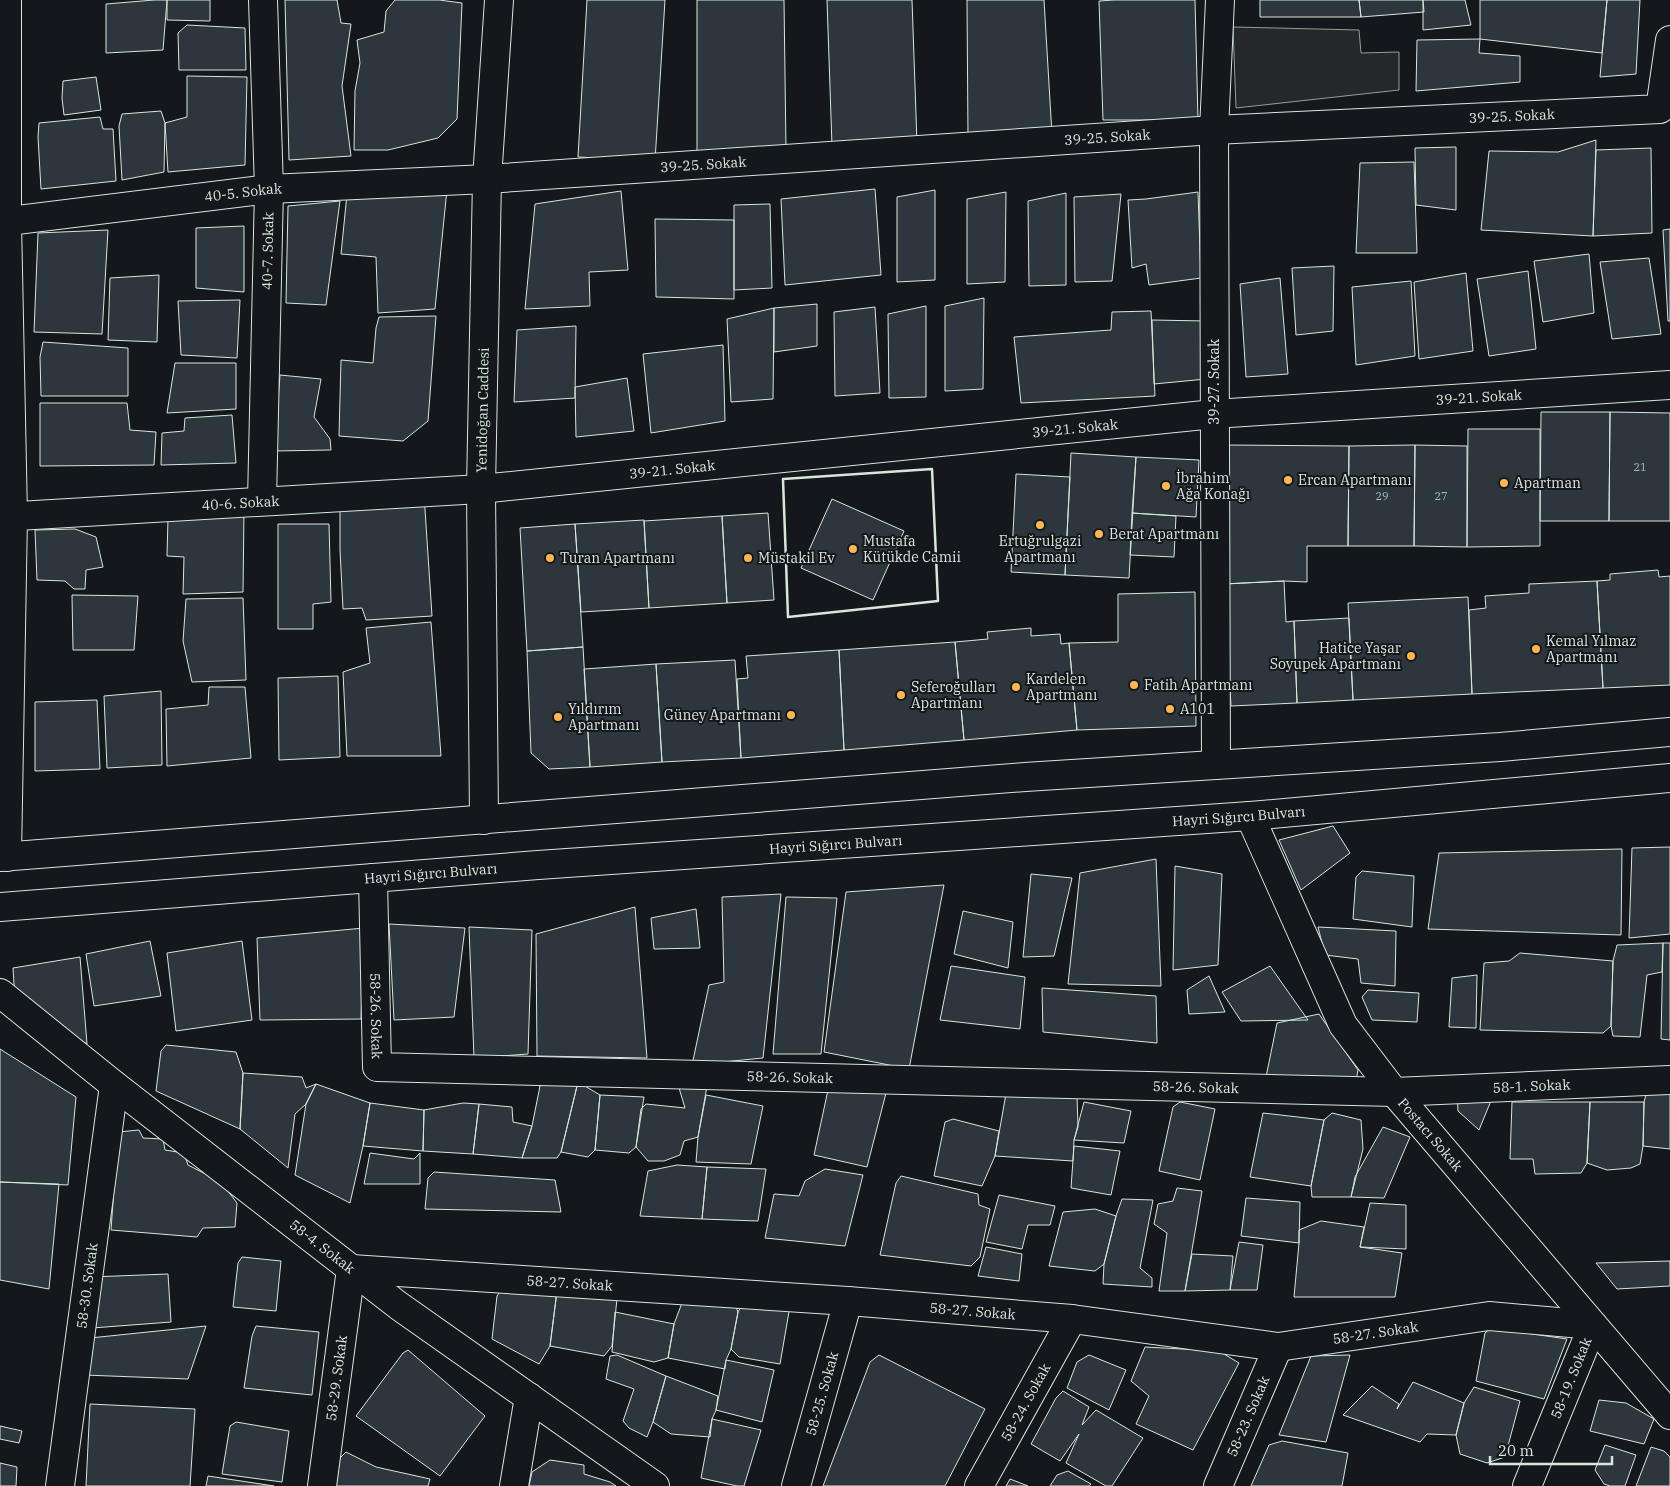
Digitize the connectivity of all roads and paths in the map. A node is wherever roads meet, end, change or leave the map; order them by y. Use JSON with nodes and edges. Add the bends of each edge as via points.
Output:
{"nodes":[{"id":1,"x":7,"y":0,"type":"edge"},
{"id":2,"x":263,"y":0,"type":"edge"},
{"id":3,"x":499,"y":0,"type":"edge"},
{"id":4,"x":1220,"y":0,"type":"edge"},
{"id":5,"x":1670,"y":40,"type":"edge"},
{"id":6,"x":1214,"y":130,"type":"junction"},
{"id":7,"x":488,"y":179,"type":"junction"},
{"id":8,"x":268,"y":189,"type":"junction"},
{"id":9,"x":3,"y":222,"type":"edge"},
{"id":10,"x":1670,"y":385,"type":"edge"},
{"id":11,"x":1214,"y":414,"type":"junction"},
{"id":12,"x":481,"y":489,"type":"junction"},
{"id":13,"x":262,"y":501,"type":"junction"},
{"id":14,"x":7,"y":516,"type":"edge"},
{"id":15,"x":1670,"y":732,"type":"edge"},
{"id":16,"x":1216,"y":765,"type":"junction"},
{"id":17,"x":1670,"y":778,"type":"edge"},
{"id":18,"x":1250,"y":816,"type":"junction"},
{"id":19,"x":484,"y":820,"type":"junction"},
{"id":20,"x":4,"y":857,"type":"edge"},
{"id":21,"x":373,"y":878,"type":"junction"},
{"id":22,"x":0,"y":907,"type":"edge"},
{"id":23,"x":0,"y":993,"type":"edge"},
{"id":24,"x":1670,"y":1080,"type":"edge"},
{"id":25,"x":114,"y":1085,"type":"junction"},
{"id":26,"x":1394,"y":1092,"type":"junction"},
{"id":27,"x":351,"y":1269,"type":"junction"},
{"id":28,"x":848,"y":1301,"type":"junction"},
{"id":29,"x":1072,"y":1319,"type":"junction"},
{"id":30,"x":1593,"y":1325,"type":"junction"},
{"id":31,"x":1278,"y":1347,"type":"junction"},
{"id":32,"x":529,"y":1397,"type":"junction"},
{"id":33,"x":1670,"y":1415,"type":"edge"},
{"id":34,"x":60,"y":1486,"type":"edge"},
{"id":35,"x":322,"y":1486,"type":"edge"},
{"id":36,"x":514,"y":1486,"type":"edge"},
{"id":37,"x":655,"y":1486,"type":"edge"},
{"id":38,"x":796,"y":1486,"type":"edge"},
{"id":39,"x":979,"y":1486,"type":"edge"},
{"id":40,"x":1218,"y":1486,"type":"edge"},
{"id":41,"x":1527,"y":1486,"type":"edge"}],
"edges":[{"from":1,"to":9,"type":"street"},
{"from":2,"to":8,"type":"street","name":"40-7. Sokak"},
{"from":3,"to":7,"type":"street","name":"Yenidoğan Caddesi"},
{"from":4,"to":6,"type":"street","name":"39-27. Sokak"},
{"from":5,"to":6,"type":"street","name":"39-25. Sokak","via":[[1660,109]]},
{"from":6,"to":7,"type":"street","name":"39-25. Sokak"},
{"from":6,"to":11,"type":"street","name":"39-27. Sokak"},
{"from":7,"to":8,"type":"street","name":"40-5. Sokak"},
{"from":7,"to":12,"type":"street","name":"Yenidoğan Caddesi"},
{"from":8,"to":9,"type":"street","name":"40-5. Sokak"},
{"from":8,"to":13,"type":"street","name":"40-7. Sokak"},
{"from":9,"to":14,"type":"street"},
{"from":10,"to":11,"type":"street","name":"39-21. Sokak"},
{"from":11,"to":12,"type":"street","name":"39-21. Sokak"},
{"from":11,"to":16,"type":"street","name":"39-27. Sokak"},
{"from":12,"to":13,"type":"street","name":"40-6. Sokak"},
{"from":12,"to":19,"type":"street","name":"Yenidoğan Caddesi"},
{"from":13,"to":14,"type":"street","name":"40-6. Sokak"},
{"from":14,"to":20,"type":"street"},
{"from":15,"to":16,"type":"street","via":[[1500,747]]},
{"from":16,"to":19,"type":"street"},
{"from":17,"to":18,"type":"street","name":"Hayri Sığırcı Bulvarı"},
{"from":18,"to":21,"type":"street","name":"Hayri Sığırcı Bulvarı"},
{"from":18,"to":26,"type":"street","name":"Postacı Sokak","via":[[1344,1025]]},
{"from":19,"to":20,"type":"street"},
{"from":21,"to":22,"type":"street","name":"Hayri Sığırcı Bulvarı"},
{"from":21,"to":26,"type":"street","name":"58-26. Sokak","via":[[377,1067]]},
{"from":23,"to":25,"type":"street","name":"58-4. Sokak"},
{"from":24,"to":26,"type":"street","name":"58-1. Sokak"},
{"from":25,"to":27,"type":"street","name":"58-4. Sokak"},
{"from":25,"to":34,"type":"street","name":"58-30. Sokak"},
{"from":26,"to":30,"type":"street","name":"Postacı Sokak"},
{"from":27,"to":28,"type":"street","name":"58-27. Sokak"},
{"from":27,"to":32,"type":"street","name":"58-4. Sokak","via":[[398,1306]]},
{"from":27,"to":35,"type":"street","name":"58-29. Sokak"},
{"from":28,"to":29,"type":"street","name":"58-27. Sokak"},
{"from":28,"to":38,"type":"street","name":"58-25. Sokak"},
{"from":29,"to":31,"type":"street","name":"58-27. Sokak"},
{"from":29,"to":39,"type":"street","name":"58-24. Sokak"},
{"from":30,"to":31,"type":"street","name":"58-27. Sokak","via":[[1489,1316]]},
{"from":30,"to":33,"type":"street","name":"Postacı Sokak"},
{"from":30,"to":41,"type":"street","name":"58-19. Sokak"},
{"from":31,"to":40,"type":"street","name":"58-23. Sokak"},
{"from":32,"to":36,"type":"street"},
{"from":32,"to":37,"type":"street","name":"58-4. Sokak"}]}
